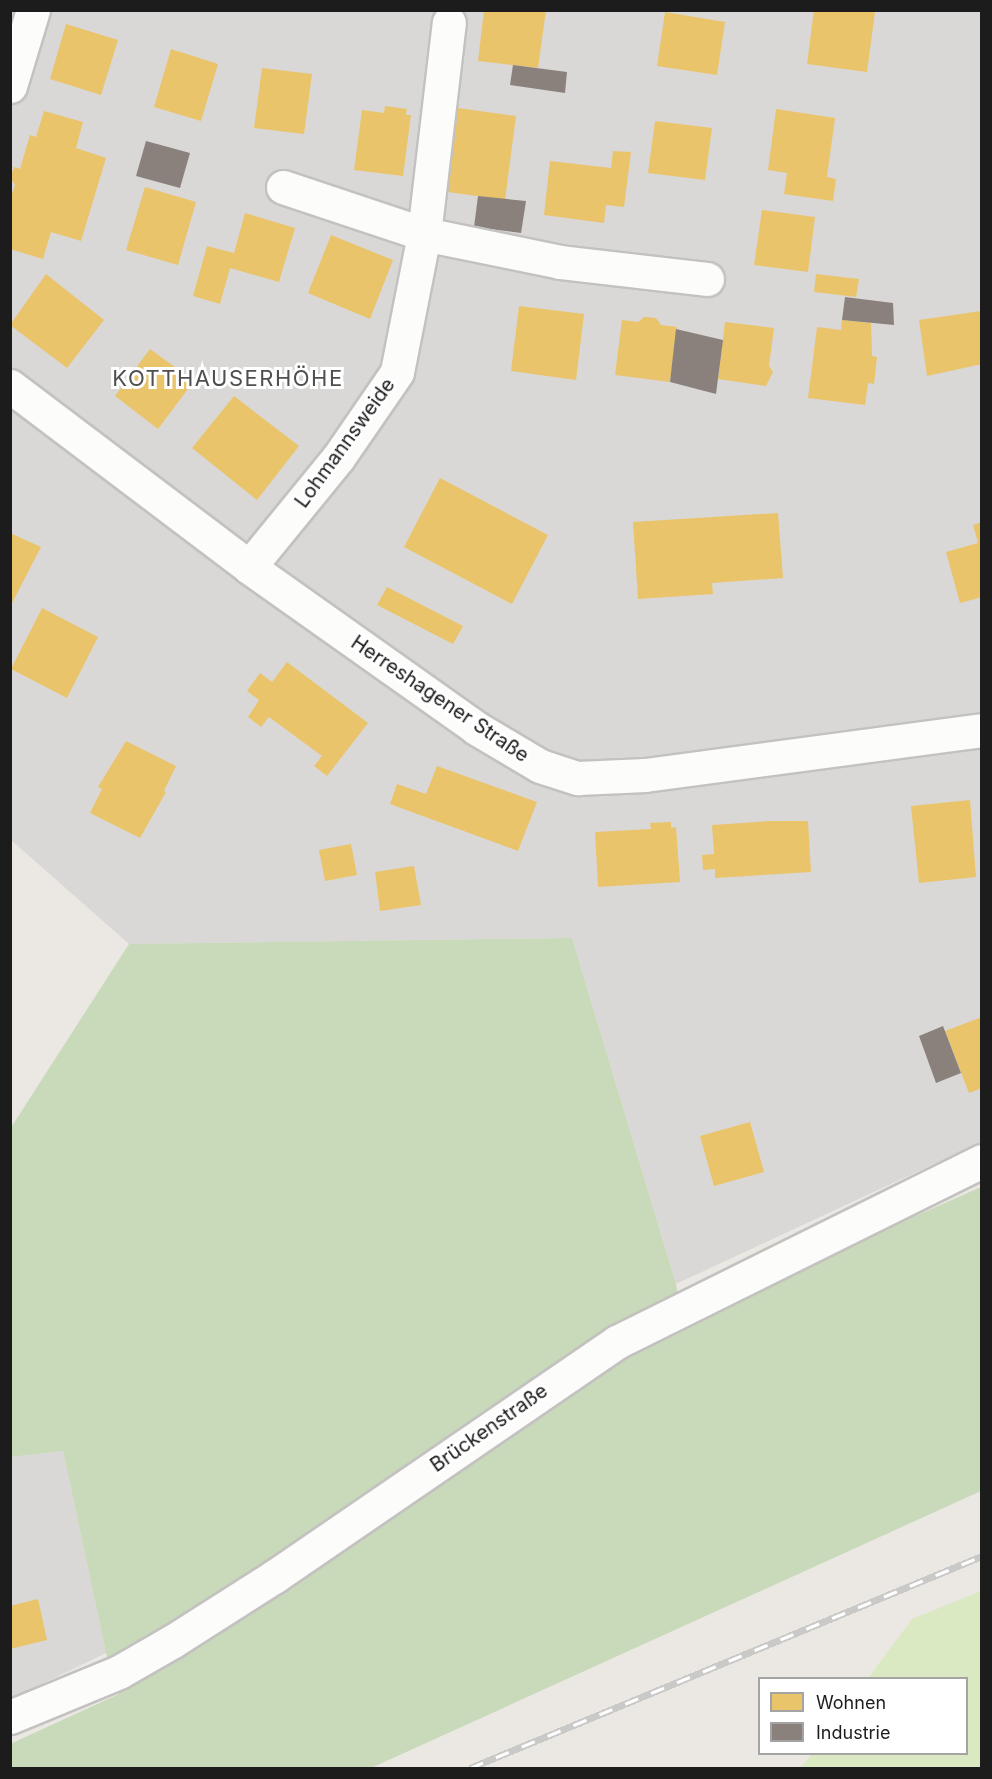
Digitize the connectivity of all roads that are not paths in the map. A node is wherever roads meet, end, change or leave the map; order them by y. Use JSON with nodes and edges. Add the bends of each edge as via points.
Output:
{"nodes":[{"id":1,"x":33,"y":10,"type":"edge"},
{"id":2,"x":449,"y":22,"type":"dead end"},
{"id":3,"x":10,"y":86,"type":"edge"},
{"id":4,"x":283,"y":187,"type":"dead end"},
{"id":5,"x":424,"y":234,"type":"junction"},
{"id":6,"x":707,"y":279,"type":"dead end"},
{"id":7,"x":10,"y":386,"type":"edge"},
{"id":8,"x":249,"y":567,"type":"junction"},
{"id":9,"x":981,"y":730,"type":"edge"},
{"id":10,"x":981,"y":1161,"type":"edge"},
{"id":11,"x":10,"y":1717,"type":"edge"}],
"edges":[{"from":1,"to":3,"type":"street"},
{"from":2,"to":5,"type":"street","name":"Lohmannsweide"},
{"from":4,"to":5,"type":"street"},
{"from":5,"to":6,"type":"street","via":[[560,262]]},
{"from":5,"to":8,"type":"street","name":"Lohmannsweide","via":[[397,372],[338,458]]},
{"from":7,"to":8,"type":"street","name":"Herreshagener Straße"},
{"from":8,"to":9,"type":"street","name":"Herreshagener Straße","via":[[476,728],[540,766],[578,778],[757,763]]},
{"from":10,"to":11,"type":"street","name":"Brückenstraße","via":[[617,1342],[275,1576],[173,1641],[119,1672]]}]}
